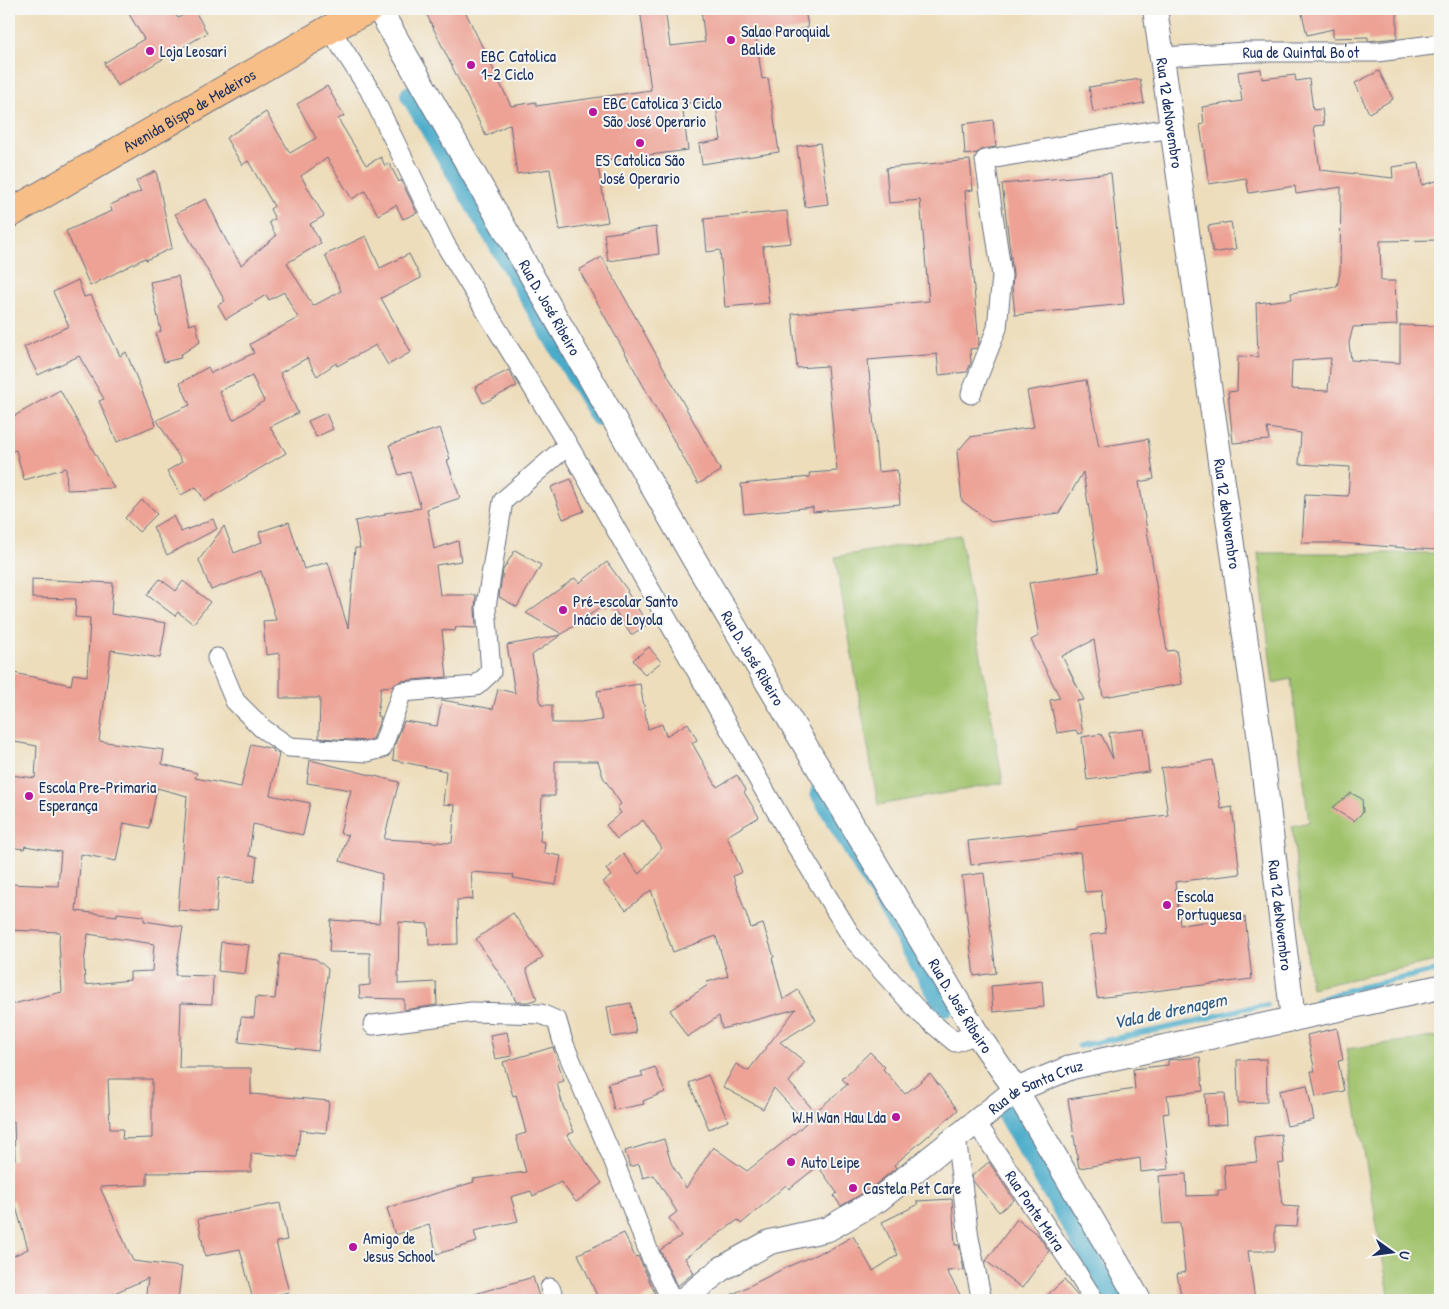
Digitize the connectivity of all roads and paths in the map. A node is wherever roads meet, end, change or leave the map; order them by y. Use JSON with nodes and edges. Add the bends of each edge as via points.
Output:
{"nodes":[{"id":1,"x":369,"y":9,"type":"edge"},
{"id":2,"x":379,"y":9,"type":"edge"},
{"id":3,"x":1156,"y":9,"type":"edge"},
{"id":4,"x":330,"y":29,"type":"junction"},
{"id":5,"x":1440,"y":44,"type":"edge"},
{"id":6,"x":1162,"y":57,"type":"junction"},
{"id":7,"x":1172,"y":128,"type":"junction"},
{"id":8,"x":9,"y":214,"type":"edge"},
{"id":9,"x":971,"y":394,"type":"dead end"},
{"id":10,"x":568,"y":445,"type":"junction"},
{"id":11,"x":217,"y":658,"type":"dead end"},
{"id":12,"x":1440,"y":987,"type":"edge"},
{"id":13,"x":1293,"y":1019,"type":"junction"},
{"id":14,"x":373,"y":1025,"type":"dead end"},
{"id":15,"x":977,"y":1034,"type":"junction"},
{"id":16,"x":1016,"y":1090,"type":"junction"},
{"id":17,"x":975,"y":1121,"type":"junction"},
{"id":18,"x":956,"y":1137,"type":"junction"},
{"id":19,"x":978,"y":1294,"type":"edge"},
{"id":20,"x":676,"y":1300,"type":"edge"},
{"id":21,"x":682,"y":1300,"type":"edge"},
{"id":22,"x":1094,"y":1300,"type":"edge"},
{"id":23,"x":1139,"y":1300,"type":"edge"}],
"edges":[{"from":1,"to":4,"type":"main road","name":"Avenida Bispo de Medeiros"},
{"from":2,"to":15,"type":"street","name":"Rua D. José Ribeiro","via":[[694,559]]},
{"from":3,"to":6,"type":"street","name":"Rua 12 deNovembro"},
{"from":4,"to":8,"type":"main road","name":"Avenida Bispo de Medeiros"},
{"from":4,"to":10,"type":"street","via":[[369,89],[445,244]]},
{"from":5,"to":6,"type":"street","name":"Rua de Quintal Bo'ot","via":[[1377,52],[1247,52]]},
{"from":6,"to":7,"type":"street","name":"Rua 12 deNovembro"},
{"from":7,"to":9,"type":"street","via":[[985,160],[1002,276],[997,328]]},
{"from":7,"to":13,"type":"street","name":"Rua 12 deNovembro","via":[[1260,740]]},
{"from":10,"to":11,"type":"street","via":[[503,501],[486,607],[491,672],[476,686],[402,692],[382,748],[367,752],[289,747],[262,728],[235,701]]},
{"from":10,"to":15,"type":"street","via":[[791,836],[854,938],[922,1014],[955,1042]]},
{"from":12,"to":13,"type":"street","name":"Rua de Santa Cruz"},
{"from":13,"to":16,"type":"street","name":"Rua de Santa Cruz","via":[[1072,1067]]},
{"from":14,"to":20,"type":"street","via":[[472,1012],[541,1014],[557,1021],[650,1255],[669,1295]]},
{"from":15,"to":16,"type":"street","name":"Rua D. José Ribeiro"},
{"from":16,"to":17,"type":"street","name":"Rua de Santa Cruz"},
{"from":16,"to":23,"type":"street","name":"Rua D. José Ribeiro"},
{"from":17,"to":18,"type":"street","name":"Rua de Santa Cruz"},
{"from":17,"to":22,"type":"street","name":"Rua Ponte Meira"},
{"from":18,"to":19,"type":"street"},
{"from":18,"to":21,"type":"street","name":"Rua de Santa Cruz","via":[[878,1200],[828,1229],[770,1242],[721,1269]]}]}
